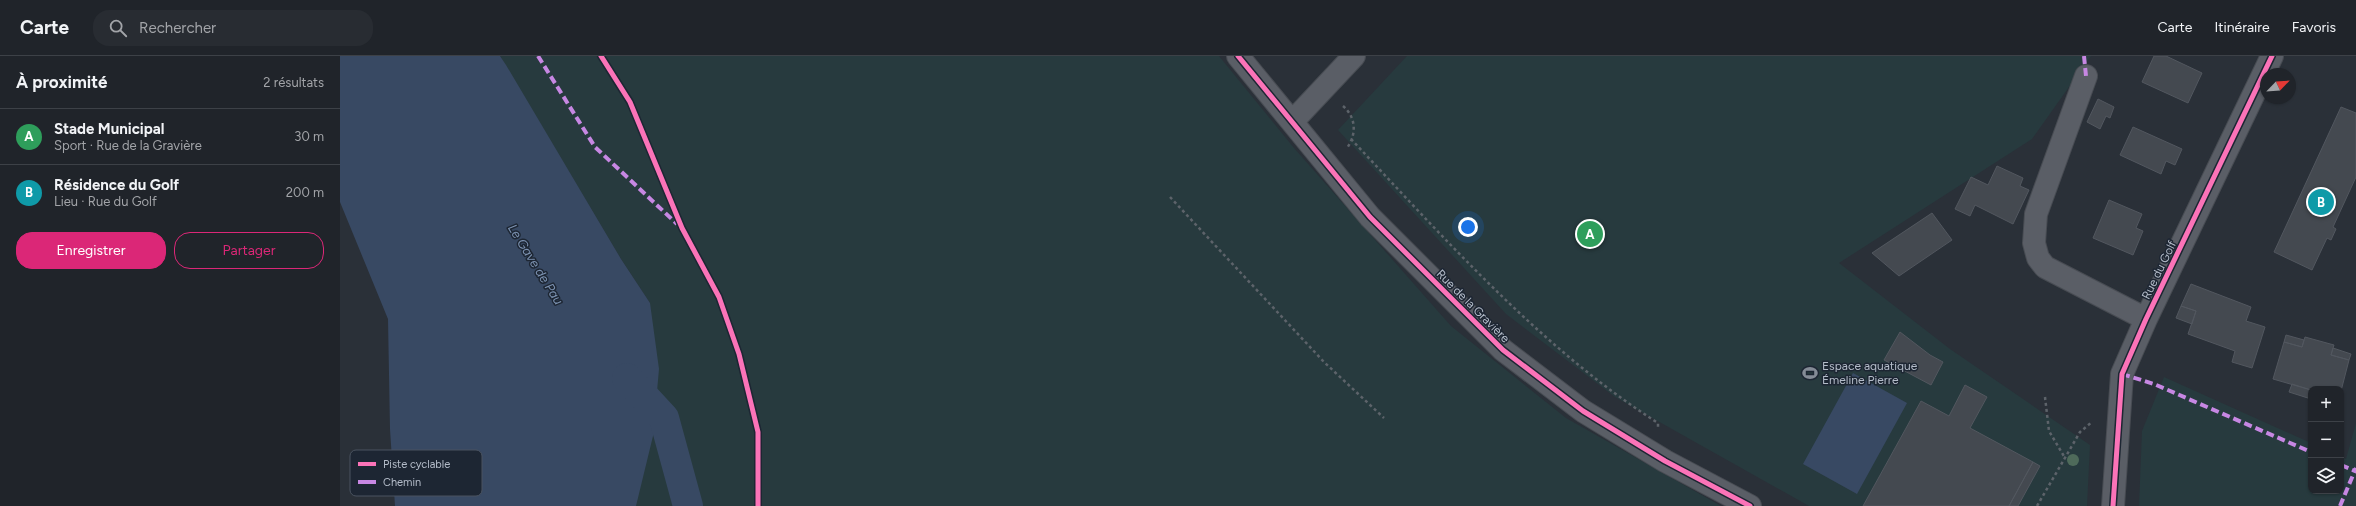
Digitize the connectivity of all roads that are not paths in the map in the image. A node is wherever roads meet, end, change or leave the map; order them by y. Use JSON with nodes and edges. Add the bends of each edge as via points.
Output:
{"nodes":[{"id":1,"x":1238,"y":56,"type":"edge"},
{"id":2,"x":1354,"y":56,"type":"edge"},
{"id":3,"x":2272,"y":56,"type":"edge"},
{"id":4,"x":2086,"y":76,"type":"dead end"},
{"id":5,"x":1292,"y":122,"type":"junction"},
{"id":6,"x":2146,"y":319,"type":"junction"},
{"id":7,"x":1750,"y":506,"type":"edge"},
{"id":8,"x":2113,"y":506,"type":"edge"}],
"edges":[{"from":1,"to":5,"type":"street","name":"Rue de la Gravière"},
{"from":2,"to":5,"type":"street"},
{"from":3,"to":6,"type":"street","name":"Rue du Golf"},
{"from":4,"to":6,"type":"street","via":[[2036,214],[2034,244],[2038,258],[2045,267]]},
{"from":5,"to":7,"type":"street","name":"Rue de la Gravière","via":[[1370,217],[1503,350],[1583,411],[1665,461]]},
{"from":6,"to":8,"type":"street","name":"Rue du Golf","via":[[2122,374]]}]}
